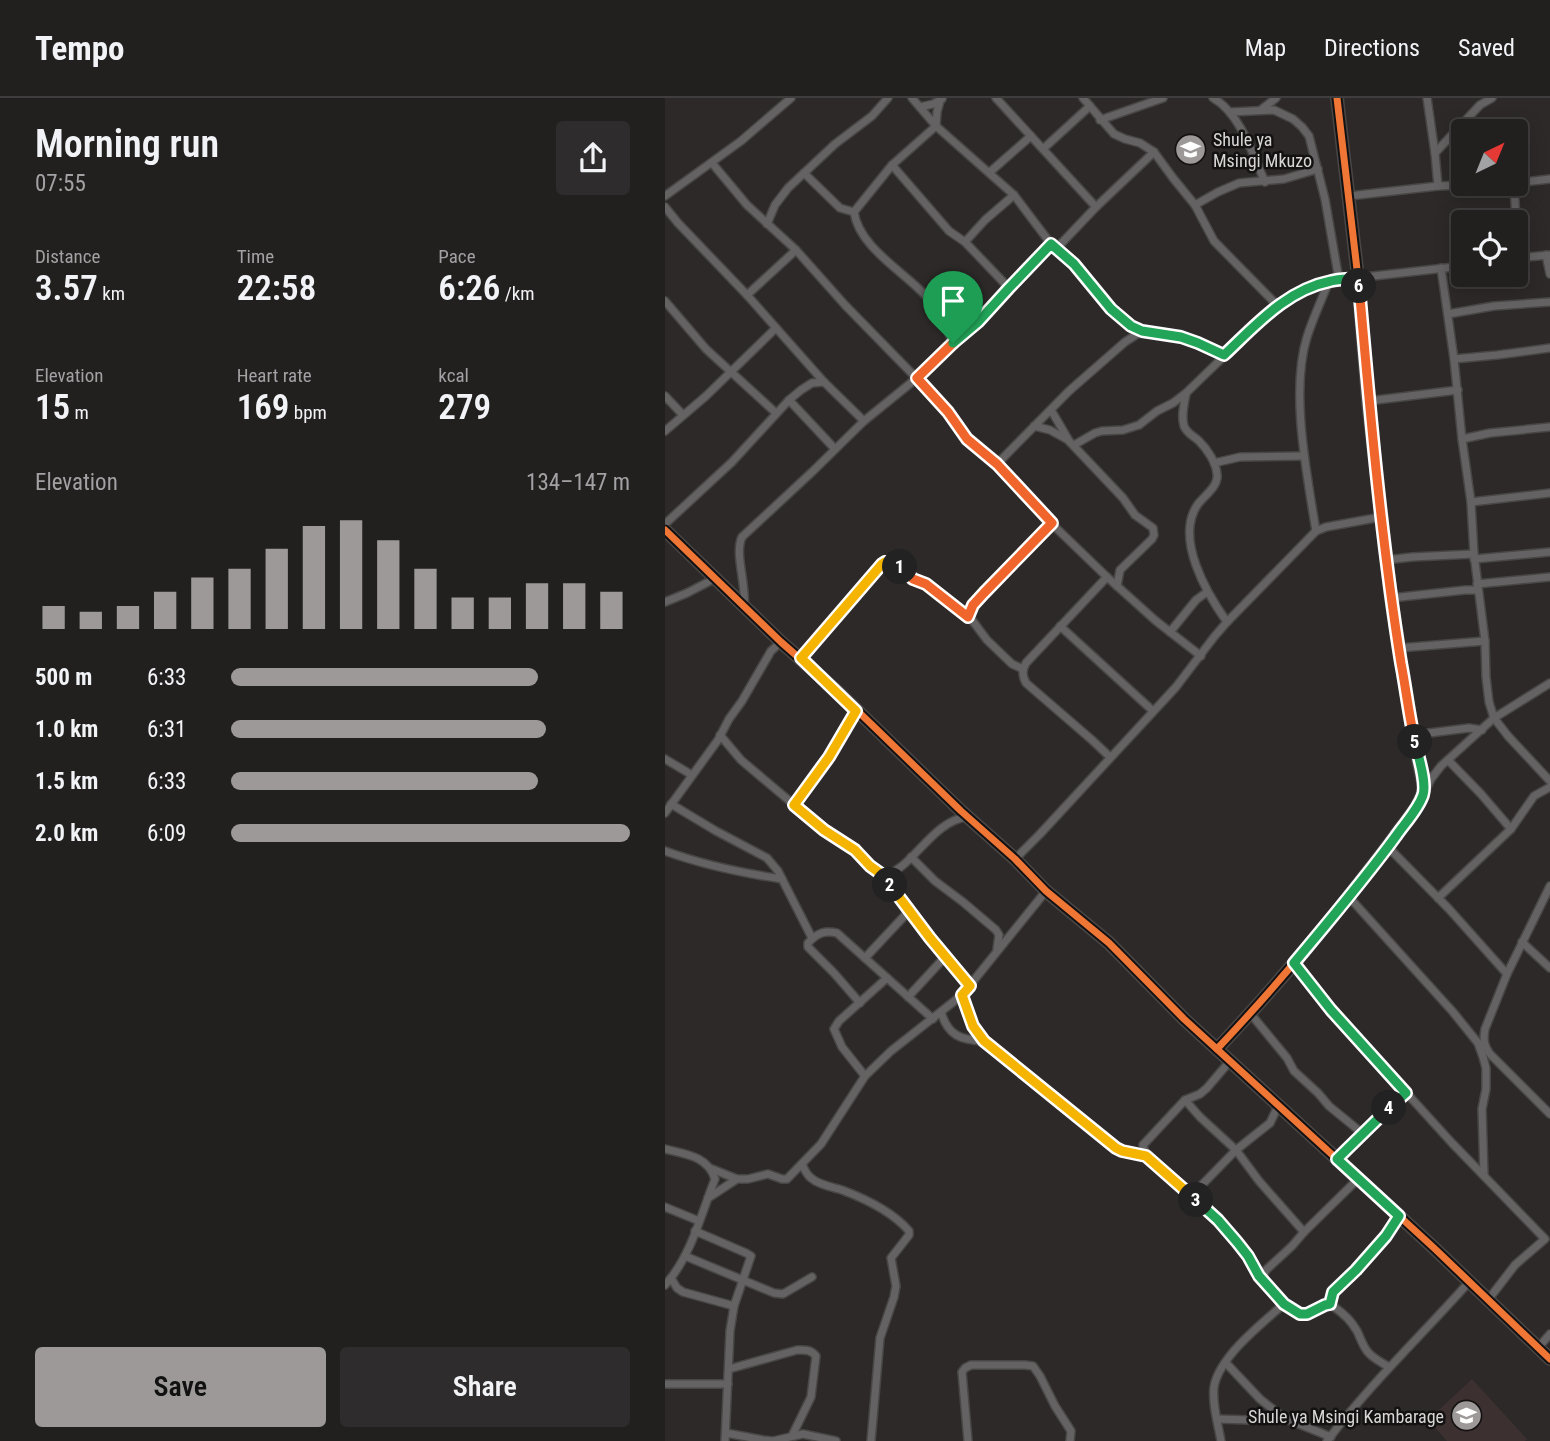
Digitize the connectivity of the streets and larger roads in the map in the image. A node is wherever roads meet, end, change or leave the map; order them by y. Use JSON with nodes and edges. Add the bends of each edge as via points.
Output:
{"nodes":[{"id":1,"x":791,"y":98,"type":"edge"},
{"id":2,"x":888,"y":98,"type":"edge"},
{"id":3,"x":912,"y":98,"type":"edge"},
{"id":4,"x":996,"y":98,"type":"edge"},
{"id":5,"x":1083,"y":98,"type":"edge"},
{"id":6,"x":1163,"y":98,"type":"edge"},
{"id":7,"x":1276,"y":98,"type":"edge"},
{"id":8,"x":1337,"y":98,"type":"edge"},
{"id":9,"x":1427,"y":98,"type":"edge"},
{"id":10,"x":1492,"y":98,"type":"edge"},
{"id":11,"x":941,"y":99,"type":"edge"},
{"id":12,"x":1218,"y":99,"type":"edge"},
{"id":13,"x":1090,"y":106,"type":"junction"},
{"id":14,"x":920,"y":107,"type":"junction"},
{"id":15,"x":1262,"y":109,"type":"junction"},
{"id":16,"x":1231,"y":112,"type":"junction"},
{"id":17,"x":1100,"y":120,"type":"junction"},
{"id":18,"x":936,"y":126,"type":"junction"},
{"id":19,"x":1031,"y":136,"type":"junction"},
{"id":20,"x":1043,"y":149,"type":"junction"},
{"id":21,"x":1154,"y":152,"type":"junction"},
{"id":22,"x":1435,"y":153,"type":"junction"},
{"id":23,"x":712,"y":163,"type":"junction"},
{"id":24,"x":892,"y":166,"type":"junction"},
{"id":25,"x":1318,"y":169,"type":"junction"},
{"id":26,"x":990,"y":172,"type":"junction"},
{"id":27,"x":804,"y":173,"type":"junction"},
{"id":28,"x":1550,"y":179,"type":"edge"},
{"id":29,"x":1265,"y":182,"type":"junction"},
{"id":30,"x":1528,"y":182,"type":"edge"},
{"id":31,"x":1438,"y":186,"type":"junction"},
{"id":32,"x":1451,"y":186,"type":"edge"},
{"id":33,"x":1014,"y":194,"type":"junction"},
{"id":34,"x":665,"y":196,"type":"edge"},
{"id":35,"x":1349,"y":196,"type":"junction"},
{"id":36,"x":1195,"y":205,"type":"junction"},
{"id":37,"x":665,"y":207,"type":"edge"},
{"id":38,"x":1096,"y":207,"type":"junction"},
{"id":39,"x":854,"y":212,"type":"junction"},
{"id":40,"x":767,"y":224,"type":"junction"},
{"id":41,"x":965,"y":242,"type":"junction"},
{"id":42,"x":1053,"y":247,"type":"junction"},
{"id":43,"x":796,"y":250,"type":"junction"},
{"id":44,"x":1548,"y":255,"type":"edge"},
{"id":45,"x":1528,"y":257,"type":"edge"},
{"id":46,"x":1451,"y":267,"type":"edge"},
{"id":47,"x":1441,"y":268,"type":"junction"},
{"id":48,"x":1550,"y":274,"type":"edge"},
{"id":49,"x":1358,"y":278,"type":"junction"},
{"id":50,"x":1339,"y":280,"type":"junction"},
{"id":51,"x":1329,"y":281,"type":"junction"},
{"id":52,"x":1009,"y":288,"type":"junction"},
{"id":53,"x":747,"y":295,"type":"junction"},
{"id":54,"x":665,"y":301,"type":"edge"},
{"id":55,"x":1550,"y":302,"type":"edge"},
{"id":56,"x":1277,"y":305,"type":"junction"},
{"id":57,"x":1448,"y":314,"type":"junction"},
{"id":58,"x":1131,"y":326,"type":"junction"},
{"id":59,"x":776,"y":328,"type":"junction"},
{"id":60,"x":1142,"y":331,"type":"junction"},
{"id":61,"x":1132,"y":336,"type":"junction"},
{"id":62,"x":953,"y":343,"type":"junction"},
{"id":63,"x":1550,"y":348,"type":"edge"},
{"id":64,"x":1224,"y":355,"type":"junction"},
{"id":65,"x":1454,"y":359,"type":"junction"},
{"id":66,"x":731,"y":372,"type":"junction"},
{"id":67,"x":917,"y":378,"type":"junction"},
{"id":68,"x":824,"y":382,"type":"junction"},
{"id":69,"x":1458,"y":390,"type":"junction"},
{"id":70,"x":1186,"y":393,"type":"junction"},
{"id":71,"x":665,"y":396,"type":"edge"},
{"id":72,"x":789,"y":400,"type":"junction"},
{"id":73,"x":1368,"y":401,"type":"junction"},
{"id":74,"x":1051,"y":410,"type":"junction"},
{"id":75,"x":776,"y":414,"type":"junction"},
{"id":76,"x":683,"y":415,"type":"junction"},
{"id":77,"x":864,"y":421,"type":"junction"},
{"id":78,"x":1034,"y":426,"type":"junction"},
{"id":79,"x":1550,"y":427,"type":"edge"},
{"id":80,"x":665,"y":431,"type":"edge"},
{"id":81,"x":1462,"y":439,"type":"junction"},
{"id":82,"x":1071,"y":442,"type":"junction"},
{"id":83,"x":835,"y":449,"type":"junction"},
{"id":84,"x":1304,"y":456,"type":"junction"},
{"id":85,"x":1213,"y":463,"type":"junction"},
{"id":86,"x":997,"y":464,"type":"junction"},
{"id":87,"x":1550,"y":493,"type":"edge"},
{"id":88,"x":1471,"y":502,"type":"junction"},
{"id":89,"x":1381,"y":517,"type":"junction"},
{"id":90,"x":1052,"y":523,"type":"junction"},
{"id":91,"x":665,"y":524,"type":"edge"},
{"id":92,"x":665,"y":530,"type":"edge"},
{"id":93,"x":1315,"y":531,"type":"junction"},
{"id":94,"x":1550,"y":552,"type":"edge"},
{"id":95,"x":1474,"y":557,"type":"junction"},
{"id":96,"x":1386,"y":561,"type":"junction"},
{"id":97,"x":1107,"y":577,"type":"junction"},
{"id":98,"x":1550,"y":577,"type":"edge"},
{"id":99,"x":715,"y":579,"type":"junction"},
{"id":100,"x":1117,"y":586,"type":"junction"},
{"id":101,"x":1478,"y":587,"type":"junction"},
{"id":102,"x":1207,"y":592,"type":"junction"},
{"id":103,"x":1391,"y":598,"type":"junction"},
{"id":104,"x":665,"y":602,"type":"edge"},
{"id":105,"x":744,"y":607,"type":"junction"},
{"id":106,"x":968,"y":617,"type":"junction"},
{"id":107,"x":1227,"y":622,"type":"junction"},
{"id":108,"x":1060,"y":626,"type":"junction"},
{"id":109,"x":1170,"y":632,"type":"junction"},
{"id":110,"x":1485,"y":641,"type":"junction"},
{"id":111,"x":781,"y":642,"type":"junction"},
{"id":112,"x":1399,"y":648,"type":"junction"},
{"id":113,"x":1201,"y":656,"type":"junction"},
{"id":114,"x":801,"y":658,"type":"junction"},
{"id":115,"x":1023,"y":669,"type":"junction"},
{"id":116,"x":1550,"y":683,"type":"edge"},
{"id":117,"x":856,"y":711,"type":"junction"},
{"id":118,"x":1153,"y":711,"type":"junction"},
{"id":119,"x":1494,"y":718,"type":"junction"},
{"id":120,"x":1482,"y":730,"type":"junction"},
{"id":121,"x":720,"y":735,"type":"junction"},
{"id":122,"x":1413,"y":735,"type":"junction"},
{"id":123,"x":1110,"y":757,"type":"junction"},
{"id":124,"x":665,"y":759,"type":"edge"},
{"id":125,"x":1448,"y":760,"type":"junction"},
{"id":126,"x":692,"y":775,"type":"junction"},
{"id":127,"x":1550,"y":784,"type":"edge"},
{"id":128,"x":1422,"y":796,"type":"junction"},
{"id":129,"x":794,"y":805,"type":"junction"},
{"id":130,"x":667,"y":808,"type":"edge"},
{"id":131,"x":967,"y":817,"type":"junction"},
{"id":132,"x":1511,"y":829,"type":"junction"},
{"id":133,"x":1388,"y":847,"type":"junction"},
{"id":134,"x":665,"y":851,"type":"edge"},
{"id":135,"x":911,"y":857,"type":"junction"},
{"id":136,"x":1015,"y":859,"type":"junction"},
{"id":137,"x":884,"y":876,"type":"junction"},
{"id":138,"x":782,"y":879,"type":"junction"},
{"id":139,"x":1550,"y":886,"type":"edge"},
{"id":140,"x":1046,"y":891,"type":"junction"},
{"id":141,"x":1349,"y":897,"type":"junction"},
{"id":142,"x":1438,"y":898,"type":"junction"},
{"id":143,"x":909,"y":911,"type":"junction"},
{"id":144,"x":812,"y":938,"type":"junction"},
{"id":145,"x":1522,"y":942,"type":"junction"},
{"id":146,"x":997,"y":951,"type":"junction"},
{"id":147,"x":945,"y":957,"type":"junction"},
{"id":148,"x":865,"y":958,"type":"junction"},
{"id":149,"x":1294,"y":963,"type":"junction"},
{"id":150,"x":1550,"y":968,"type":"edge"},
{"id":151,"x":1507,"y":974,"type":"junction"},
{"id":152,"x":887,"y":978,"type":"junction"},
{"id":153,"x":970,"y":986,"type":"junction"},
{"id":154,"x":962,"y":995,"type":"junction"},
{"id":155,"x":908,"y":997,"type":"junction"},
{"id":156,"x":860,"y":1003,"type":"junction"},
{"id":157,"x":941,"y":1013,"type":"junction"},
{"id":158,"x":1250,"y":1013,"type":"junction"},
{"id":159,"x":933,"y":1019,"type":"junction"},
{"id":160,"x":984,"y":1041,"type":"junction"},
{"id":161,"x":1217,"y":1049,"type":"junction"},
{"id":162,"x":1230,"y":1061,"type":"junction"},
{"id":163,"x":865,"y":1076,"type":"junction"},
{"id":164,"x":1406,"y":1093,"type":"junction"},
{"id":165,"x":1185,"y":1100,"type":"junction"},
{"id":166,"x":1279,"y":1104,"type":"junction"},
{"id":167,"x":1550,"y":1114,"type":"edge"},
{"id":168,"x":1362,"y":1133,"type":"junction"},
{"id":169,"x":1143,"y":1145,"type":"junction"},
{"id":170,"x":665,"y":1149,"type":"edge"},
{"id":171,"x":1236,"y":1150,"type":"junction"},
{"id":172,"x":1130,"y":1153,"type":"junction"},
{"id":173,"x":1146,"y":1156,"type":"junction"},
{"id":174,"x":1337,"y":1159,"type":"junction"},
{"id":175,"x":802,"y":1164,"type":"junction"},
{"id":176,"x":712,"y":1169,"type":"junction"},
{"id":177,"x":1484,"y":1175,"type":"junction"},
{"id":178,"x":737,"y":1179,"type":"junction"},
{"id":179,"x":1357,"y":1179,"type":"junction"},
{"id":180,"x":1191,"y":1196,"type":"junction"},
{"id":181,"x":707,"y":1198,"type":"junction"},
{"id":182,"x":665,"y":1206,"type":"edge"},
{"id":183,"x":1399,"y":1216,"type":"junction"},
{"id":184,"x":699,"y":1221,"type":"junction"},
{"id":185,"x":695,"y":1231,"type":"junction"},
{"id":186,"x":1304,"y":1232,"type":"junction"},
{"id":187,"x":1547,"y":1236,"type":"edge"},
{"id":188,"x":685,"y":1256,"type":"junction"},
{"id":189,"x":812,"y":1278,"type":"dead end"},
{"id":190,"x":671,"y":1279,"type":"junction"},
{"id":191,"x":1263,"y":1279,"type":"junction"},
{"id":192,"x":741,"y":1280,"type":"junction"},
{"id":193,"x":1469,"y":1282,"type":"junction"},
{"id":194,"x":665,"y":1285,"type":"edge"},
{"id":195,"x":1488,"y":1300,"type":"junction"},
{"id":196,"x":1284,"y":1304,"type":"junction"},
{"id":197,"x":1330,"y":1304,"type":"junction"},
{"id":198,"x":734,"y":1306,"type":"junction"},
{"id":199,"x":1550,"y":1334,"type":"edge"},
{"id":200,"x":1538,"y":1348,"type":"junction"},
{"id":201,"x":1550,"y":1359,"type":"edge"},
{"id":202,"x":1226,"y":1363,"type":"junction"},
{"id":203,"x":1388,"y":1367,"type":"junction"},
{"id":204,"x":729,"y":1369,"type":"junction"},
{"id":205,"x":665,"y":1384,"type":"edge"},
{"id":206,"x":728,"y":1384,"type":"junction"},
{"id":207,"x":1284,"y":1418,"type":"junction"},
{"id":208,"x":1217,"y":1419,"type":"junction"},
{"id":209,"x":792,"y":1436,"type":"junction"},
{"id":210,"x":726,"y":1437,"type":"edge"},
{"id":211,"x":1329,"y":1439,"type":"edge"},
{"id":212,"x":836,"y":1441,"type":"edge"},
{"id":213,"x":871,"y":1441,"type":"edge"},
{"id":214,"x":968,"y":1441,"type":"edge"},
{"id":215,"x":1070,"y":1441,"type":"edge"},
{"id":216,"x":1221,"y":1441,"type":"edge"}],
"edges":[{"from":1,"to":23,"type":"street"},
{"from":2,"to":27,"type":"street"},
{"from":3,"to":14,"type":"street"},
{"from":4,"to":19,"type":"street"},
{"from":5,"to":13,"type":"street"},
{"from":6,"to":17,"type":"street"},
{"from":7,"to":15,"type":"street"},
{"from":8,"to":35,"type":"street"},
{"from":9,"to":22,"type":"street"},
{"from":10,"to":22,"type":"street"},
{"from":11,"to":14,"type":"street"},
{"from":11,"to":18,"type":"street"},
{"from":12,"to":16,"type":"street"},
{"from":13,"to":17,"type":"street"},
{"from":13,"to":20,"type":"street"},
{"from":14,"to":18,"type":"street"},
{"from":15,"to":16,"type":"street"},
{"from":15,"to":25,"type":"street","via":[[1283,113],[1302,127]]},
{"from":16,"to":29,"type":"street"},
{"from":17,"to":21,"type":"street","via":[[1114,134]]},
{"from":18,"to":24,"type":"street"},
{"from":18,"to":26,"type":"street"},
{"from":19,"to":20,"type":"street"},
{"from":19,"to":26,"type":"street"},
{"from":20,"to":38,"type":"street"},
{"from":21,"to":36,"type":"street"},
{"from":21,"to":38,"type":"street"},
{"from":22,"to":31,"type":"street"},
{"from":23,"to":34,"type":"street"},
{"from":23,"to":40,"type":"street"},
{"from":24,"to":39,"type":"street"},
{"from":24,"to":41,"type":"street","via":[[949,231]]},
{"from":25,"to":29,"type":"street"},
{"from":25,"to":50,"type":"street"},
{"from":26,"to":33,"type":"street"},
{"from":27,"to":39,"type":"street","via":[[840,208]]},
{"from":27,"to":40,"type":"street","via":[[781,195]]},
{"from":28,"to":30,"type":"street"},
{"from":29,"to":36,"type":"street","via":[[1239,183]]},
{"from":31,"to":32,"type":"street"},
{"from":31,"to":35,"type":"street"},
{"from":33,"to":41,"type":"street"},
{"from":33,"to":42,"type":"street"},
{"from":35,"to":49,"type":"street"},
{"from":36,"to":56,"type":"street","via":[[1214,241]]},
{"from":37,"to":53,"type":"street"},
{"from":38,"to":42,"type":"street"},
{"from":39,"to":62,"type":"street","via":[[855,221],[875,249],[935,307]]},
{"from":40,"to":43,"type":"street"},
{"from":41,"to":52,"type":"street"},
{"from":42,"to":52,"type":"street"},
{"from":42,"to":58,"type":"street"},
{"from":43,"to":53,"type":"street"},
{"from":43,"to":67,"type":"street"},
{"from":44,"to":45,"type":"street"},
{"from":44,"to":48,"type":"street"},
{"from":46,"to":47,"type":"street"},
{"from":47,"to":49,"type":"street"},
{"from":47,"to":57,"type":"street"},
{"from":49,"to":50,"type":"street"},
{"from":49,"to":73,"type":"street"},
{"from":50,"to":51,"type":"street"},
{"from":51,"to":56,"type":"street"},
{"from":51,"to":84,"type":"street","via":[[1307,337],[1301,370]]},
{"from":52,"to":62,"type":"street"},
{"from":53,"to":59,"type":"street"},
{"from":54,"to":66,"type":"street"},
{"from":55,"to":57,"type":"street"},
{"from":56,"to":64,"type":"street"},
{"from":57,"to":65,"type":"street"},
{"from":58,"to":60,"type":"street"},
{"from":58,"to":61,"type":"street"},
{"from":59,"to":66,"type":"street"},
{"from":59,"to":68,"type":"street"},
{"from":60,"to":61,"type":"street"},
{"from":60,"to":64,"type":"street","via":[[1181,337]]},
{"from":61,"to":74,"type":"street"},
{"from":62,"to":67,"type":"street"},
{"from":63,"to":65,"type":"street"},
{"from":64,"to":70,"type":"street"},
{"from":65,"to":69,"type":"street"},
{"from":66,"to":75,"type":"street"},
{"from":66,"to":76,"type":"street"},
{"from":67,"to":77,"type":"street"},
{"from":67,"to":86,"type":"street","via":[[967,439]]},
{"from":68,"to":72,"type":"street","via":[[812,383]]},
{"from":68,"to":77,"type":"street"},
{"from":69,"to":73,"type":"street"},
{"from":69,"to":81,"type":"street"},
{"from":70,"to":82,"type":"street","via":[[1139,425]]},
{"from":70,"to":85,"type":"street","via":[[1184,427]]},
{"from":71,"to":76,"type":"street"},
{"from":72,"to":75,"type":"street"},
{"from":72,"to":83,"type":"street"},
{"from":73,"to":89,"type":"street"},
{"from":74,"to":78,"type":"street"},
{"from":74,"to":82,"type":"street"},
{"from":75,"to":91,"type":"street"},
{"from":76,"to":80,"type":"street"},
{"from":77,"to":83,"type":"street"},
{"from":78,"to":82,"type":"street"},
{"from":78,"to":86,"type":"street"},
{"from":79,"to":81,"type":"street"},
{"from":81,"to":88,"type":"street"},
{"from":82,"to":100,"type":"street","via":[[1154,531],[1152,539],[1120,570]]},
{"from":83,"to":105,"type":"street","via":[[740,540]]},
{"from":84,"to":85,"type":"street","via":[[1240,457]]},
{"from":84,"to":93,"type":"street"},
{"from":85,"to":102,"type":"street","via":[[1218,477],[1215,485],[1197,506],[1189,526],[1190,543]]},
{"from":86,"to":90,"type":"street"},
{"from":87,"to":88,"type":"street"},
{"from":88,"to":95,"type":"street"},
{"from":89,"to":93,"type":"street"},
{"from":89,"to":96,"type":"street"},
{"from":90,"to":97,"type":"street"},
{"from":90,"to":106,"type":"street","via":[[973,605]]},
{"from":92,"to":99,"type":"street"},
{"from":93,"to":107,"type":"street"},
{"from":94,"to":95,"type":"street"},
{"from":95,"to":96,"type":"street"},
{"from":95,"to":101,"type":"street"},
{"from":96,"to":103,"type":"street"},
{"from":97,"to":100,"type":"street"},
{"from":97,"to":108,"type":"street"},
{"from":98,"to":101,"type":"street"},
{"from":99,"to":104,"type":"street"},
{"from":99,"to":105,"type":"street"},
{"from":100,"to":109,"type":"street"},
{"from":101,"to":103,"type":"street"},
{"from":101,"to":110,"type":"street"},
{"from":102,"to":107,"type":"street"},
{"from":102,"to":109,"type":"street"},
{"from":103,"to":112,"type":"street"},
{"from":105,"to":111,"type":"street"},
{"from":106,"to":114,"type":"street","via":[[899,566],[884,562]]},
{"from":106,"to":115,"type":"street","via":[[1012,664]]},
{"from":107,"to":113,"type":"street"},
{"from":108,"to":115,"type":"street"},
{"from":108,"to":118,"type":"street"},
{"from":109,"to":113,"type":"street"},
{"from":110,"to":112,"type":"street"},
{"from":110,"to":119,"type":"street"},
{"from":111,"to":114,"type":"street"},
{"from":111,"to":121,"type":"street"},
{"from":112,"to":122,"type":"street"},
{"from":113,"to":118,"type":"street"},
{"from":114,"to":117,"type":"street"},
{"from":115,"to":123,"type":"street","via":[[1026,683]]},
{"from":116,"to":119,"type":"street"},
{"from":117,"to":129,"type":"street"},
{"from":117,"to":131,"type":"street"},
{"from":118,"to":123,"type":"street"},
{"from":119,"to":120,"type":"street"},
{"from":119,"to":127,"type":"street"},
{"from":120,"to":122,"type":"street"},
{"from":120,"to":125,"type":"street"},
{"from":121,"to":126,"type":"street"},
{"from":121,"to":129,"type":"street","via":[[734,754]]},
{"from":122,"to":128,"type":"street"},
{"from":123,"to":136,"type":"street"},
{"from":124,"to":126,"type":"street"},
{"from":125,"to":128,"type":"street"},
{"from":125,"to":132,"type":"street"},
{"from":126,"to":130,"type":"street"},
{"from":127,"to":132,"type":"street","via":[[1534,796]]},
{"from":128,"to":133,"type":"street"},
{"from":129,"to":137,"type":"street"},
{"from":130,"to":138,"type":"street","via":[[767,858]]},
{"from":131,"to":135,"type":"street","via":[[950,823]]},
{"from":131,"to":136,"type":"street"},
{"from":132,"to":142,"type":"street"},
{"from":133,"to":141,"type":"street"},
{"from":133,"to":142,"type":"street"},
{"from":134,"to":138,"type":"street","via":[[735,872]]},
{"from":135,"to":137,"type":"street"},
{"from":135,"to":146,"type":"street","via":[[996,930]]},
{"from":136,"to":140,"type":"street"},
{"from":137,"to":143,"type":"street"},
{"from":138,"to":144,"type":"street"},
{"from":139,"to":145,"type":"street"},
{"from":140,"to":146,"type":"street"},
{"from":140,"to":161,"type":"street","via":[[1109,943]]},
{"from":141,"to":149,"type":"street"},
{"from":141,"to":177,"type":"street","via":[[1478,1044],[1486,1068]]},
{"from":142,"to":151,"type":"street"},
{"from":143,"to":147,"type":"street"},
{"from":143,"to":148,"type":"street"},
{"from":144,"to":148,"type":"street","via":[[828,931],[837,933]]},
{"from":144,"to":156,"type":"street","via":[[808,947]]},
{"from":145,"to":150,"type":"street"},
{"from":145,"to":151,"type":"street"},
{"from":146,"to":153,"type":"street"},
{"from":147,"to":153,"type":"street"},
{"from":147,"to":155,"type":"street"},
{"from":148,"to":152,"type":"street"},
{"from":149,"to":158,"type":"street"},
{"from":149,"to":164,"type":"street"},
{"from":151,"to":167,"type":"street","via":[[1485,1029],[1484,1046]]},
{"from":152,"to":155,"type":"street"},
{"from":152,"to":156,"type":"street"},
{"from":153,"to":154,"type":"street"},
{"from":154,"to":157,"type":"street"},
{"from":154,"to":160,"type":"street"},
{"from":155,"to":159,"type":"street"},
{"from":156,"to":163,"type":"street","via":[[834,1029]]},
{"from":157,"to":159,"type":"street"},
{"from":157,"to":160,"type":"street","via":[[956,1036]]},
{"from":158,"to":161,"type":"street"},
{"from":158,"to":168,"type":"street","via":[[1294,1071]]},
{"from":159,"to":163,"type":"street"},
{"from":160,"to":172,"type":"street","via":[[1116,1148]]},
{"from":161,"to":162,"type":"street"},
{"from":162,"to":165,"type":"street","via":[[1207,1088]]},
{"from":162,"to":166,"type":"street"},
{"from":163,"to":175,"type":"street","via":[[821,1144]]},
{"from":164,"to":168,"type":"street"},
{"from":164,"to":177,"type":"street"},
{"from":165,"to":169,"type":"street"},
{"from":165,"to":171,"type":"street"},
{"from":166,"to":171,"type":"street","via":[[1270,1122]]},
{"from":166,"to":174,"type":"street"},
{"from":168,"to":174,"type":"street"},
{"from":169,"to":172,"type":"street"},
{"from":169,"to":173,"type":"street"},
{"from":170,"to":176,"type":"street","via":[[694,1157]]},
{"from":171,"to":180,"type":"street"},
{"from":171,"to":186,"type":"street"},
{"from":172,"to":173,"type":"street"},
{"from":173,"to":180,"type":"street"},
{"from":174,"to":179,"type":"street"},
{"from":175,"to":178,"type":"street","via":[[787,1179],[768,1174]]},
{"from":175,"to":213,"type":"street","via":[[811,1178],[868,1201],[909,1231],[891,1258],[896,1286],[880,1338]]},
{"from":176,"to":178,"type":"street"},
{"from":176,"to":181,"type":"street","via":[[715,1179]]},
{"from":177,"to":187,"type":"street"},
{"from":178,"to":181,"type":"street"},
{"from":179,"to":183,"type":"street"},
{"from":179,"to":186,"type":"street"},
{"from":180,"to":191,"type":"street","via":[[1218,1220]]},
{"from":181,"to":184,"type":"street"},
{"from":182,"to":184,"type":"street"},
{"from":183,"to":193,"type":"street"},
{"from":183,"to":197,"type":"street","via":[[1333,1292]]},
{"from":184,"to":185,"type":"street"},
{"from":185,"to":188,"type":"street"},
{"from":185,"to":192,"type":"street","via":[[749,1254]]},
{"from":186,"to":191,"type":"street","via":[[1267,1269]]},
{"from":187,"to":195,"type":"street","via":[[1515,1265]]},
{"from":188,"to":190,"type":"street"},
{"from":188,"to":192,"type":"street"},
{"from":189,"to":192,"type":"street","via":[[783,1294]]},
{"from":190,"to":194,"type":"street"},
{"from":190,"to":198,"type":"street","via":[[683,1292]]},
{"from":191,"to":196,"type":"street"},
{"from":192,"to":198,"type":"street"},
{"from":193,"to":195,"type":"street"},
{"from":193,"to":203,"type":"street"},
{"from":195,"to":200,"type":"street"},
{"from":196,"to":197,"type":"street","via":[[1307,1314]]},
{"from":196,"to":202,"type":"street"},
{"from":197,"to":203,"type":"street","via":[[1353,1324],[1374,1358]]},
{"from":198,"to":204,"type":"street"},
{"from":199,"to":200,"type":"street"},
{"from":200,"to":201,"type":"street"},
{"from":202,"to":207,"type":"street"},
{"from":202,"to":208,"type":"street","via":[[1214,1388]]},
{"from":203,"to":211,"type":"street"},
{"from":204,"to":206,"type":"street"},
{"from":204,"to":209,"type":"street","via":[[797,1350],[812,1351],[816,1356],[811,1397]]},
{"from":205,"to":206,"type":"street"},
{"from":206,"to":210,"type":"street"},
{"from":207,"to":208,"type":"street"},
{"from":207,"to":211,"type":"street"},
{"from":208,"to":216,"type":"street"},
{"from":209,"to":210,"type":"street","via":[[773,1441]]},
{"from":209,"to":212,"type":"street"},
{"from":214,"to":215,"type":"street","via":[[965,1368],[1025,1365],[1033,1366],[1040,1376],[1071,1431]]}]}
